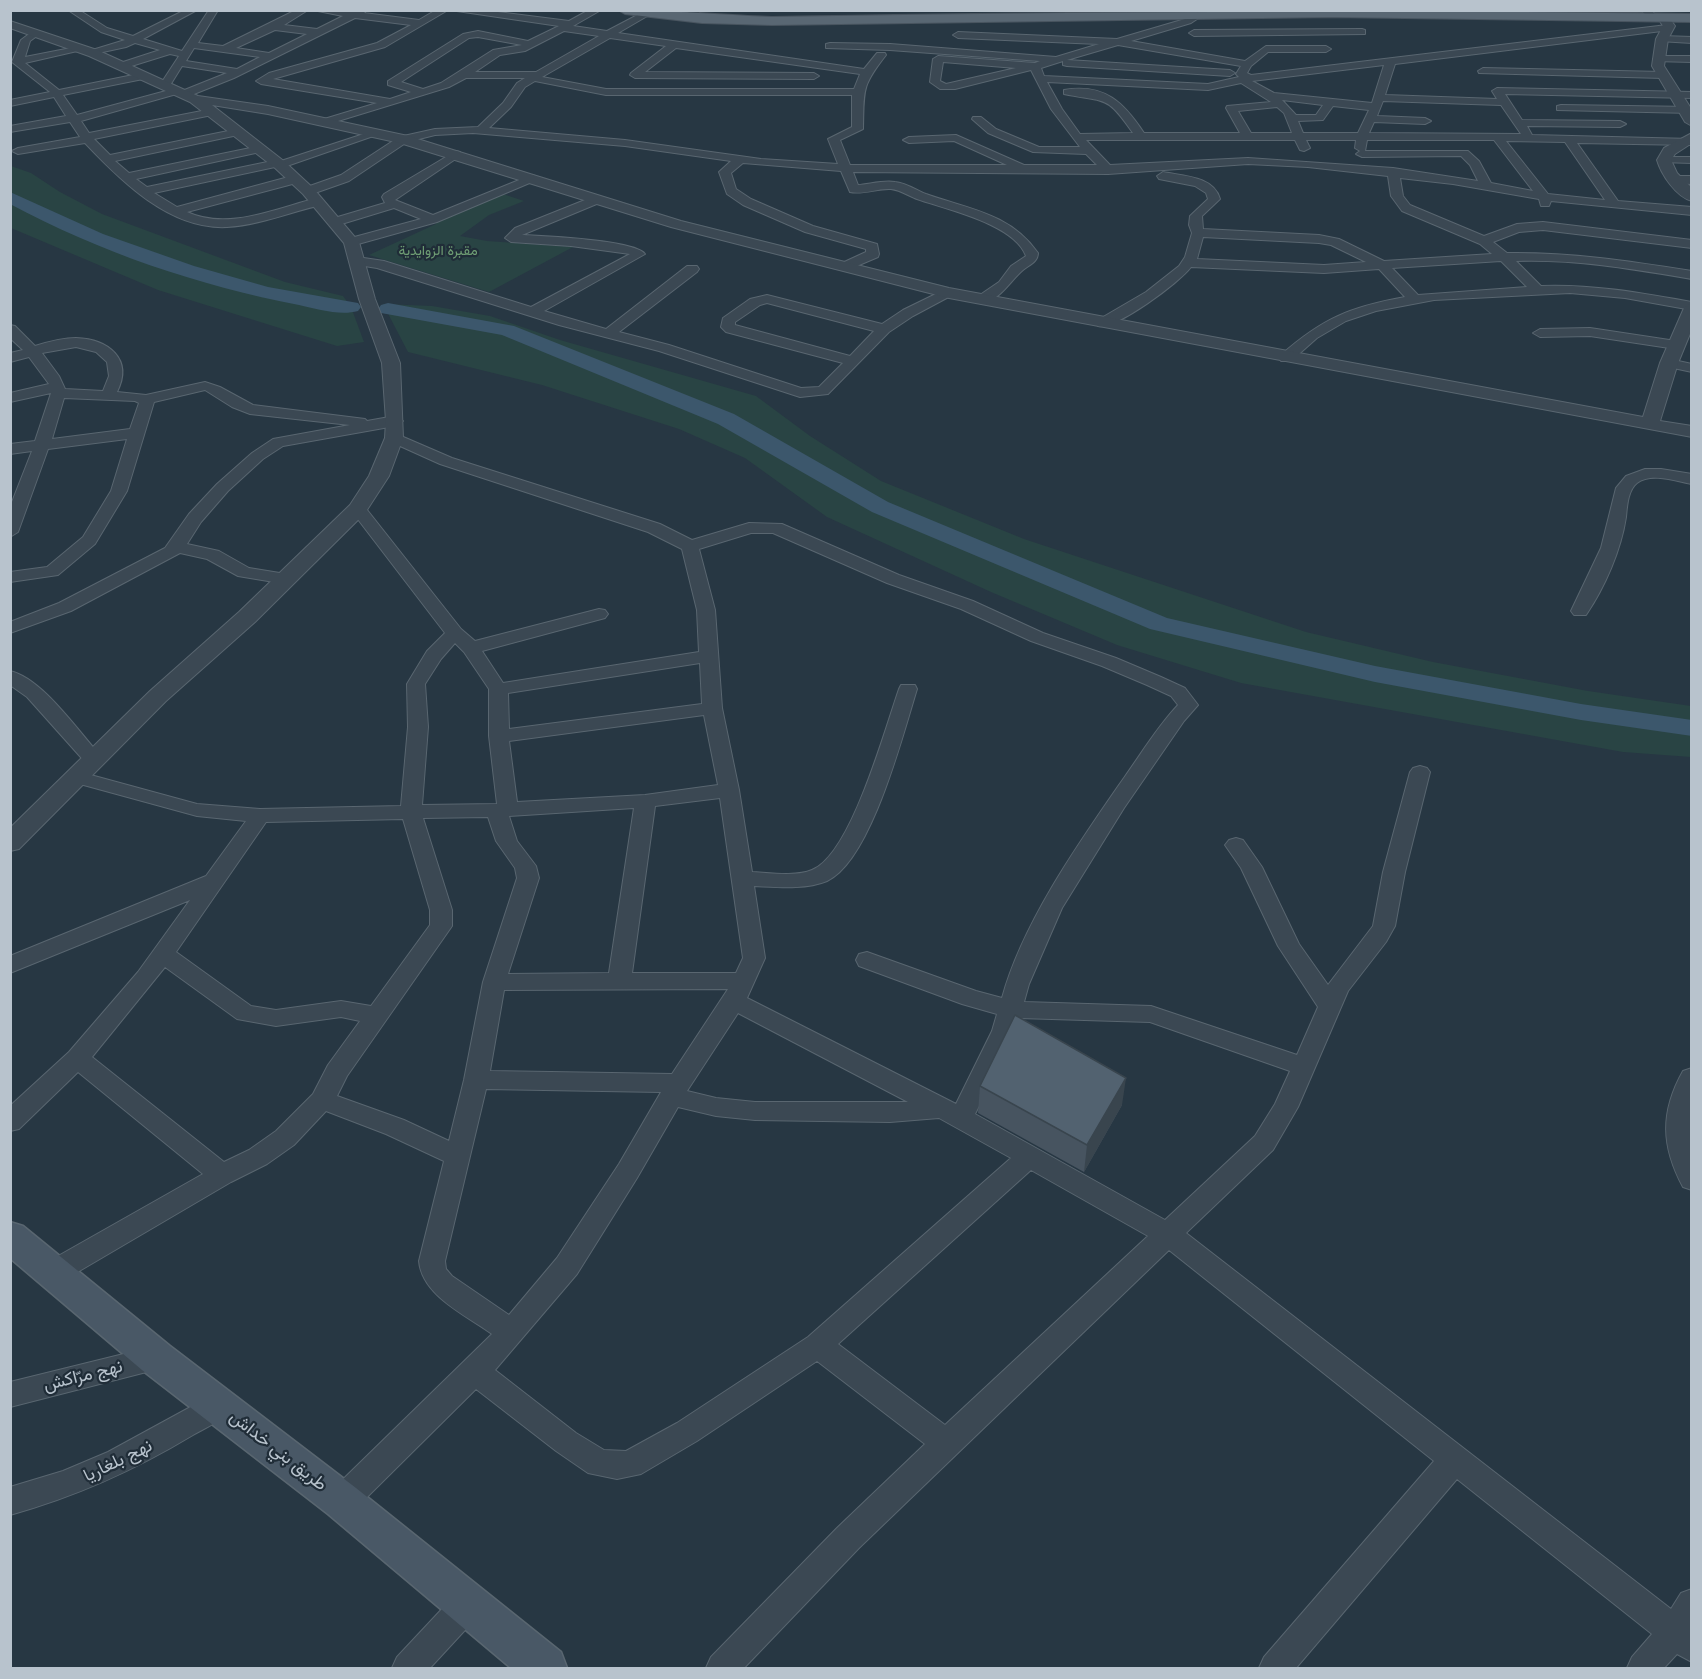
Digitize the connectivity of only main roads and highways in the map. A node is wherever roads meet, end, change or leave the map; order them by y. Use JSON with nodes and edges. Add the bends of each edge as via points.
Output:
{"nodes":[{"id":1,"x":625,"y":10,"type":"edge"},
{"id":2,"x":1325,"y":12,"type":"edge"},
{"id":3,"x":1104,"y":13,"type":"edge"},
{"id":4,"x":1213,"y":13,"type":"edge"},
{"id":5,"x":1478,"y":13,"type":"edge"},
{"id":6,"x":1018,"y":14,"type":"edge"},
{"id":7,"x":695,"y":15,"type":"edge"},
{"id":8,"x":1692,"y":18,"type":"edge"},
{"id":9,"x":1658,"y":23,"type":"edge"},
{"id":10,"x":10,"y":1236,"type":"edge"},
{"id":11,"x":546,"y":1668,"type":"edge"}],
"edges":[{"from":1,"to":7,"type":"main road"},
{"from":2,"to":4,"type":"main road"},
{"from":2,"to":5,"type":"main road"},
{"from":3,"to":4,"type":"main road"},
{"from":3,"to":6,"type":"main road"},
{"from":5,"to":9,"type":"main road"},
{"from":6,"to":7,"type":"main road","via":[[826,34]]},
{"from":8,"to":9,"type":"main road"},
{"from":10,"to":11,"type":"main road","name":"طريق بني خداش","via":[[156,1358],[342,1501]]}]}
